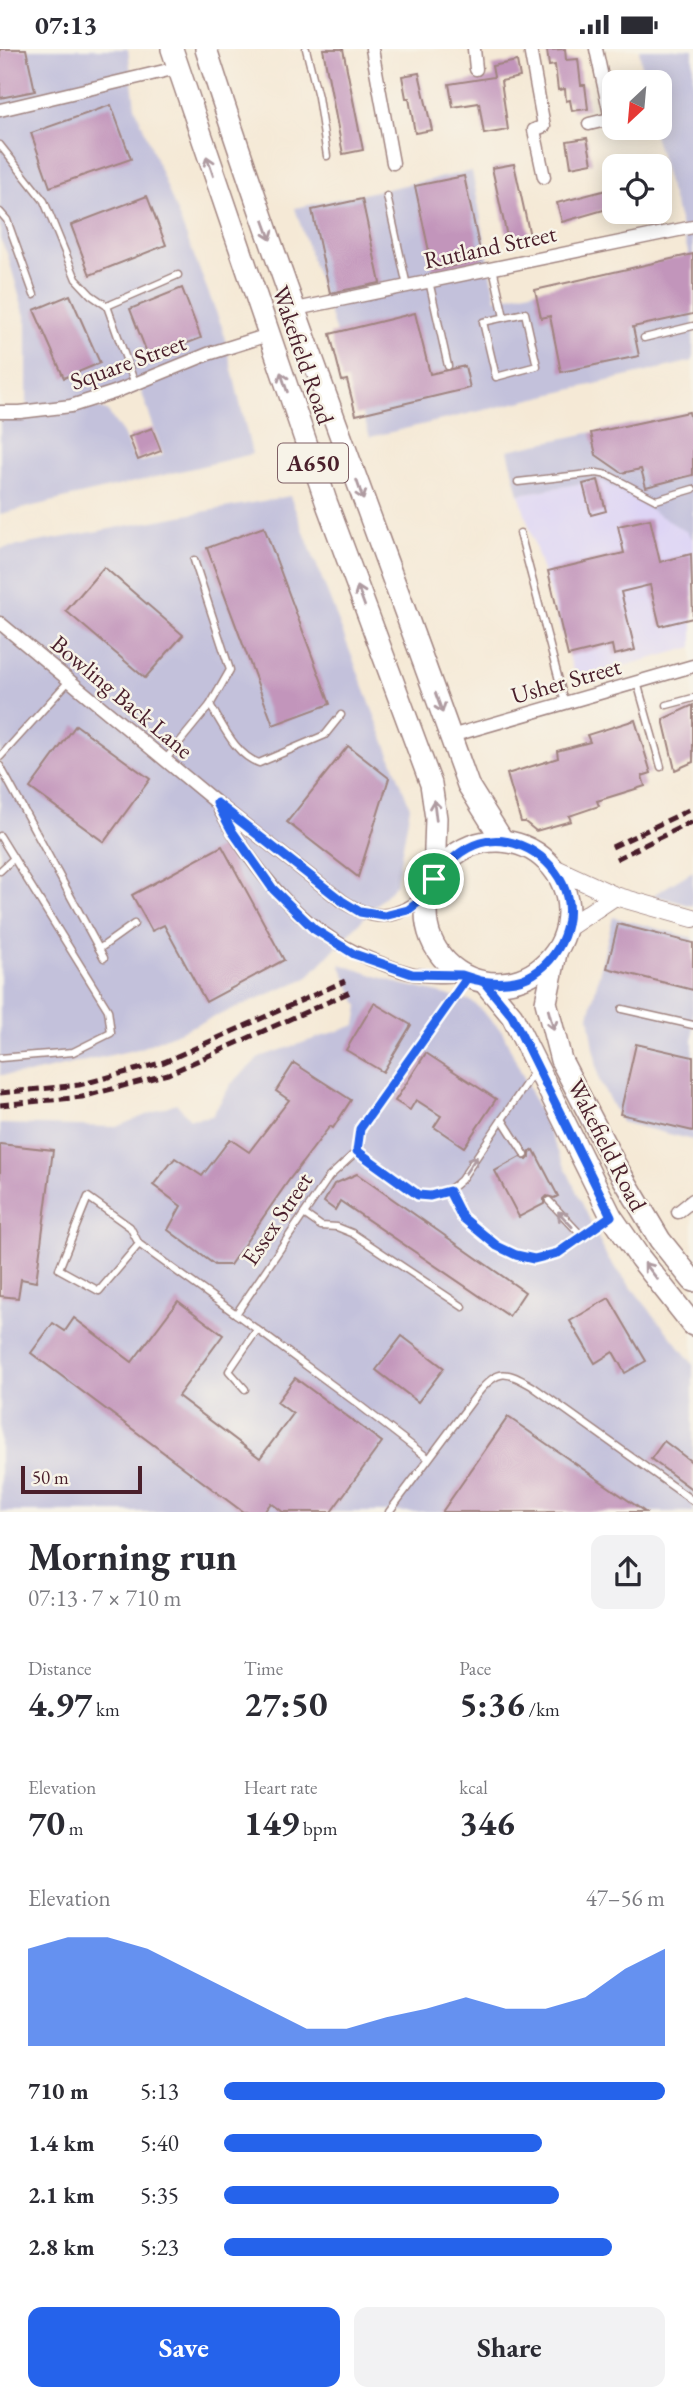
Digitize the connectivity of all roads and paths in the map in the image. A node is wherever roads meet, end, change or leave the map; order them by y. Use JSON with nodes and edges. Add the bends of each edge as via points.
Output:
{"nodes":[{"id":1,"x":206,"y":49,"type":"edge"},
{"id":2,"x":306,"y":49,"type":"edge"},
{"id":3,"x":372,"y":49,"type":"edge"},
{"id":4,"x":474,"y":49,"type":"edge"},
{"id":5,"x":530,"y":49,"type":"edge"},
{"id":6,"x":596,"y":49,"type":"edge"},
{"id":7,"x":174,"y":58,"type":"edge"},
{"id":8,"x":476,"y":69,"type":"dead end"},
{"id":9,"x":602,"y":74,"type":"edge"},
{"id":10,"x":0,"y":110,"type":"edge"},
{"id":11,"x":602,"y":121,"type":"edge"},
{"id":12,"x":589,"y":124,"type":"dead end"},
{"id":13,"x":0,"y":145,"type":"edge"},
{"id":14,"x":327,"y":156,"type":"dead end"},
{"id":15,"x":393,"y":163,"type":"dead end"},
{"id":16,"x":544,"y":177,"type":"dead end"},
{"id":17,"x":387,"y":196,"type":"dead end"},
{"id":18,"x":0,"y":212,"type":"edge"},
{"id":19,"x":693,"y":227,"type":"edge"},
{"id":20,"x":493,"y":268,"type":"junction"},
{"id":21,"x":178,"y":275,"type":"dead end"},
{"id":22,"x":429,"y":281,"type":"junction"},
{"id":23,"x":407,"y":286,"type":"junction"},
{"id":24,"x":34,"y":295,"type":"dead end"},
{"id":25,"x":107,"y":306,"type":"junction"},
{"id":26,"x":296,"y":309,"type":"junction"},
{"id":27,"x":504,"y":317,"type":"junction"},
{"id":28,"x":693,"y":327,"type":"edge"},
{"id":29,"x":268,"y":335,"type":"junction"},
{"id":30,"x":644,"y":338,"type":"dead end"},
{"id":31,"x":448,"y":366,"type":"dead end"},
{"id":32,"x":135,"y":384,"type":"junction"},
{"id":33,"x":0,"y":412,"type":"edge"},
{"id":34,"x":518,"y":482,"type":"dead end"},
{"id":35,"x":693,"y":489,"type":"edge"},
{"id":36,"x":520,"y":533,"type":"dead end"},
{"id":37,"x":194,"y":560,"type":"dead end"},
{"id":38,"x":0,"y":623,"type":"edge"},
{"id":39,"x":693,"y":666,"type":"edge"},
{"id":40,"x":69,"y":680,"type":"junction"},
{"id":41,"x":637,"y":682,"type":"junction"},
{"id":42,"x":693,"y":698,"type":"edge"},
{"id":43,"x":565,"y":703,"type":"junction"},
{"id":44,"x":210,"y":705,"type":"junction"},
{"id":45,"x":667,"y":705,"type":"dead end"},
{"id":46,"x":341,"y":715,"type":"dead end"},
{"id":47,"x":451,"y":736,"type":"junction"},
{"id":48,"x":0,"y":757,"type":"edge"},
{"id":49,"x":165,"y":760,"type":"junction"},
{"id":50,"x":0,"y":766,"type":"edge"},
{"id":51,"x":661,"y":767,"type":"dead end"},
{"id":52,"x":217,"y":803,"type":"junction"},
{"id":53,"x":0,"y":836,"type":"edge"},
{"id":54,"x":503,"y":841,"type":"junction"},
{"id":55,"x":13,"y":859,"type":"junction"},
{"id":56,"x":554,"y":868,"type":"junction"},
{"id":57,"x":0,"y":871,"type":"edge"},
{"id":58,"x":431,"y":887,"type":"junction"},
{"id":59,"x":615,"y":896,"type":"junction"},
{"id":60,"x":693,"y":918,"type":"edge"},
{"id":61,"x":134,"y":924,"type":"dead end"},
{"id":62,"x":567,"y":928,"type":"junction"},
{"id":63,"x":99,"y":949,"type":"junction"},
{"id":64,"x":556,"y":953,"type":"junction"},
{"id":65,"x":104,"y":958,"type":"dead end"},
{"id":66,"x":471,"y":979,"type":"junction"},
{"id":67,"x":622,"y":1009,"type":"dead end"},
{"id":68,"x":693,"y":1025,"type":"edge"},
{"id":69,"x":0,"y":1058,"type":"edge"},
{"id":70,"x":538,"y":1065,"type":"junction"},
{"id":71,"x":502,"y":1119,"type":"junction"},
{"id":72,"x":357,"y":1151,"type":"junction"},
{"id":73,"x":526,"y":1154,"type":"dead end"},
{"id":74,"x":449,"y":1191,"type":"junction"},
{"id":75,"x":693,"y":1200,"type":"edge"},
{"id":76,"x":549,"y":1201,"type":"dead end"},
{"id":77,"x":678,"y":1212,"type":"dead end"},
{"id":78,"x":304,"y":1213,"type":"junction"},
{"id":79,"x":611,"y":1216,"type":"junction"},
{"id":80,"x":582,"y":1236,"type":"junction"},
{"id":81,"x":139,"y":1244,"type":"junction"},
{"id":82,"x":693,"y":1280,"type":"edge"},
{"id":83,"x":463,"y":1307,"type":"dead end"},
{"id":84,"x":236,"y":1314,"type":"junction"},
{"id":85,"x":693,"y":1325,"type":"edge"},
{"id":86,"x":257,"y":1330,"type":"junction"},
{"id":87,"x":245,"y":1389,"type":"dead end"},
{"id":88,"x":428,"y":1458,"type":"junction"},
{"id":89,"x":693,"y":1501,"type":"edge"},
{"id":90,"x":389,"y":1512,"type":"edge"}],
"edges":[{"from":1,"to":26,"type":"main road","name":"Wakefield Road","number":"A650","one_way":true},
{"from":2,"to":14,"type":"lane"},
{"from":3,"to":15,"type":"street"},
{"from":4,"to":8,"type":"street"},
{"from":5,"to":16,"type":"street","via":[[544,126],[534,130]]},
{"from":6,"to":9,"type":"street"},
{"from":7,"to":10,"type":"street"},
{"from":29,"to":7,"type":"main road","name":"Wakefield Road","number":"A650","one_way":true},
{"from":11,"to":12,"type":"street"},
{"from":13,"to":25,"type":"lane","via":[[44,201],[76,279]]},
{"from":17,"to":23,"type":"lane"},
{"from":18,"to":24,"type":"lane"},
{"from":19,"to":20,"type":"street","name":"Rutland Street"},
{"from":20,"to":22,"type":"street","name":"Rutland Street"},
{"from":20,"to":27,"type":"lane"},
{"from":21,"to":25,"type":"lane"},
{"from":22,"to":23,"type":"street","name":"Rutland Street"},
{"from":22,"to":31,"type":"lane"},
{"from":23,"to":26,"type":"street","name":"Rutland Street"},
{"from":25,"to":32,"type":"lane"},
{"from":26,"to":47,"type":"main road","name":"Wakefield Road","number":"A650","one_way":true},
{"from":27,"to":27,"type":"lane","via":[[525,313],[537,366],[496,376],[484,322]]},
{"from":28,"to":30,"type":"lane"},
{"from":29,"to":32,"type":"street","name":"Square Street"},
{"from":58,"to":29,"type":"main road","name":"Wakefield Road","number":"A650","one_way":true,"via":[[436,818],[431,784]]},
{"from":32,"to":33,"type":"street","name":"Square Street","via":[[71,406]]},
{"from":34,"to":35,"type":"lane","via":[[597,473],[656,500]]},
{"from":36,"to":43,"type":"lane"},
{"from":37,"to":44,"type":"lane","via":[[230,670]]},
{"from":38,"to":40,"type":"street","name":"Bowling Back Lane"},
{"from":39,"to":41,"type":"street","name":"Usher Street"},
{"from":40,"to":48,"type":"lane"},
{"from":40,"to":49,"type":"street","name":"Bowling Back Lane"},
{"from":41,"to":43,"type":"street","name":"Usher Street"},
{"from":41,"to":51,"type":"lane"},
{"from":42,"to":45,"type":"lane"},
{"from":43,"to":47,"type":"street","name":"Usher Street"},
{"from":44,"to":46,"type":"lane","via":[[237,748],[259,763],[325,735]]},
{"from":44,"to":49,"type":"lane"},
{"from":47,"to":54,"type":"main road","name":"Wakefield Road","number":"A650","via":[[468,785]]},
{"from":49,"to":52,"type":"street","name":"Bowling Back Lane"},
{"from":50,"to":63,"type":"lane"},
{"from":52,"to":58,"type":"street","name":"Bowling Back Lane","via":[[360,912],[384,916],[408,910]]},
{"from":52,"to":66,"type":"street","name":"Bowling Back Lane","via":[[273,889],[314,929],[354,954],[412,974]]},
{"from":53,"to":55,"type":"lane"},
{"from":54,"to":56,"type":"main road","via":[[529,848]]},
{"from":54,"to":58,"type":"main road","via":[[481,842],[453,856]]},
{"from":55,"to":57,"type":"lane"},
{"from":55,"to":69,"type":"lane","via":[[108,1010],[111,1034],[73,1052]]},
{"from":56,"to":59,"type":"street"},
{"from":56,"to":62,"type":"main road","via":[[568,898]]},
{"from":58,"to":66,"type":"main road","number":"A650","via":[[426,921],[435,948],[449,965]]},
{"from":59,"to":60,"type":"street"},
{"from":59,"to":62,"type":"street"},
{"from":61,"to":63,"type":"lane"},
{"from":62,"to":64,"type":"main road"},
{"from":63,"to":65,"type":"lane"},
{"from":64,"to":66,"type":"main road","via":[[544,966],[517,981]]},
{"from":64,"to":82,"type":"main road","name":"Wakefield Road","one_way":true,"via":[[546,1002],[562,1060],[660,1240]]},
{"from":66,"to":70,"type":"main road","name":"Wakefield Road","number":"A650","via":[[512,1016]]},
{"from":66,"to":72,"type":"lane","via":[[360,1129]]},
{"from":67,"to":68,"type":"lane"},
{"from":70,"to":71,"type":"lane"},
{"from":70,"to":79,"type":"main road","name":"Wakefield Road","number":"A650"},
{"from":71,"to":73,"type":"lane"},
{"from":74,"to":71,"type":"lane","one_way":true},
{"from":72,"to":74,"type":"lane","via":[[418,1195]]},
{"from":72,"to":78,"type":"lane","name":"Essex Street","via":[[329,1177]]},
{"from":74,"to":80,"type":"lane","via":[[462,1217],[497,1246],[516,1255],[534,1259],[558,1253]]},
{"from":75,"to":77,"type":"street"},
{"from":80,"to":76,"type":"lane","one_way":true},
{"from":78,"to":83,"type":"lane","via":[[321,1226],[352,1233]]},
{"from":78,"to":84,"type":"lane","name":"Essex Street"},
{"from":79,"to":80,"type":"lane"},
{"from":85,"to":79,"type":"main road","name":"Wakefield Road","number":"A650","one_way":true},
{"from":81,"to":81,"type":"lane","via":[[130,1227],[88,1197],[59,1269],[99,1291]]},
{"from":81,"to":84,"type":"lane"},
{"from":84,"to":86,"type":"lane"},
{"from":86,"to":87,"type":"lane","via":[[229,1371]]},
{"from":86,"to":88,"type":"lane"},
{"from":88,"to":89,"type":"lane","via":[[490,1378],[501,1373],[532,1386]]},
{"from":88,"to":90,"type":"lane"}]}
